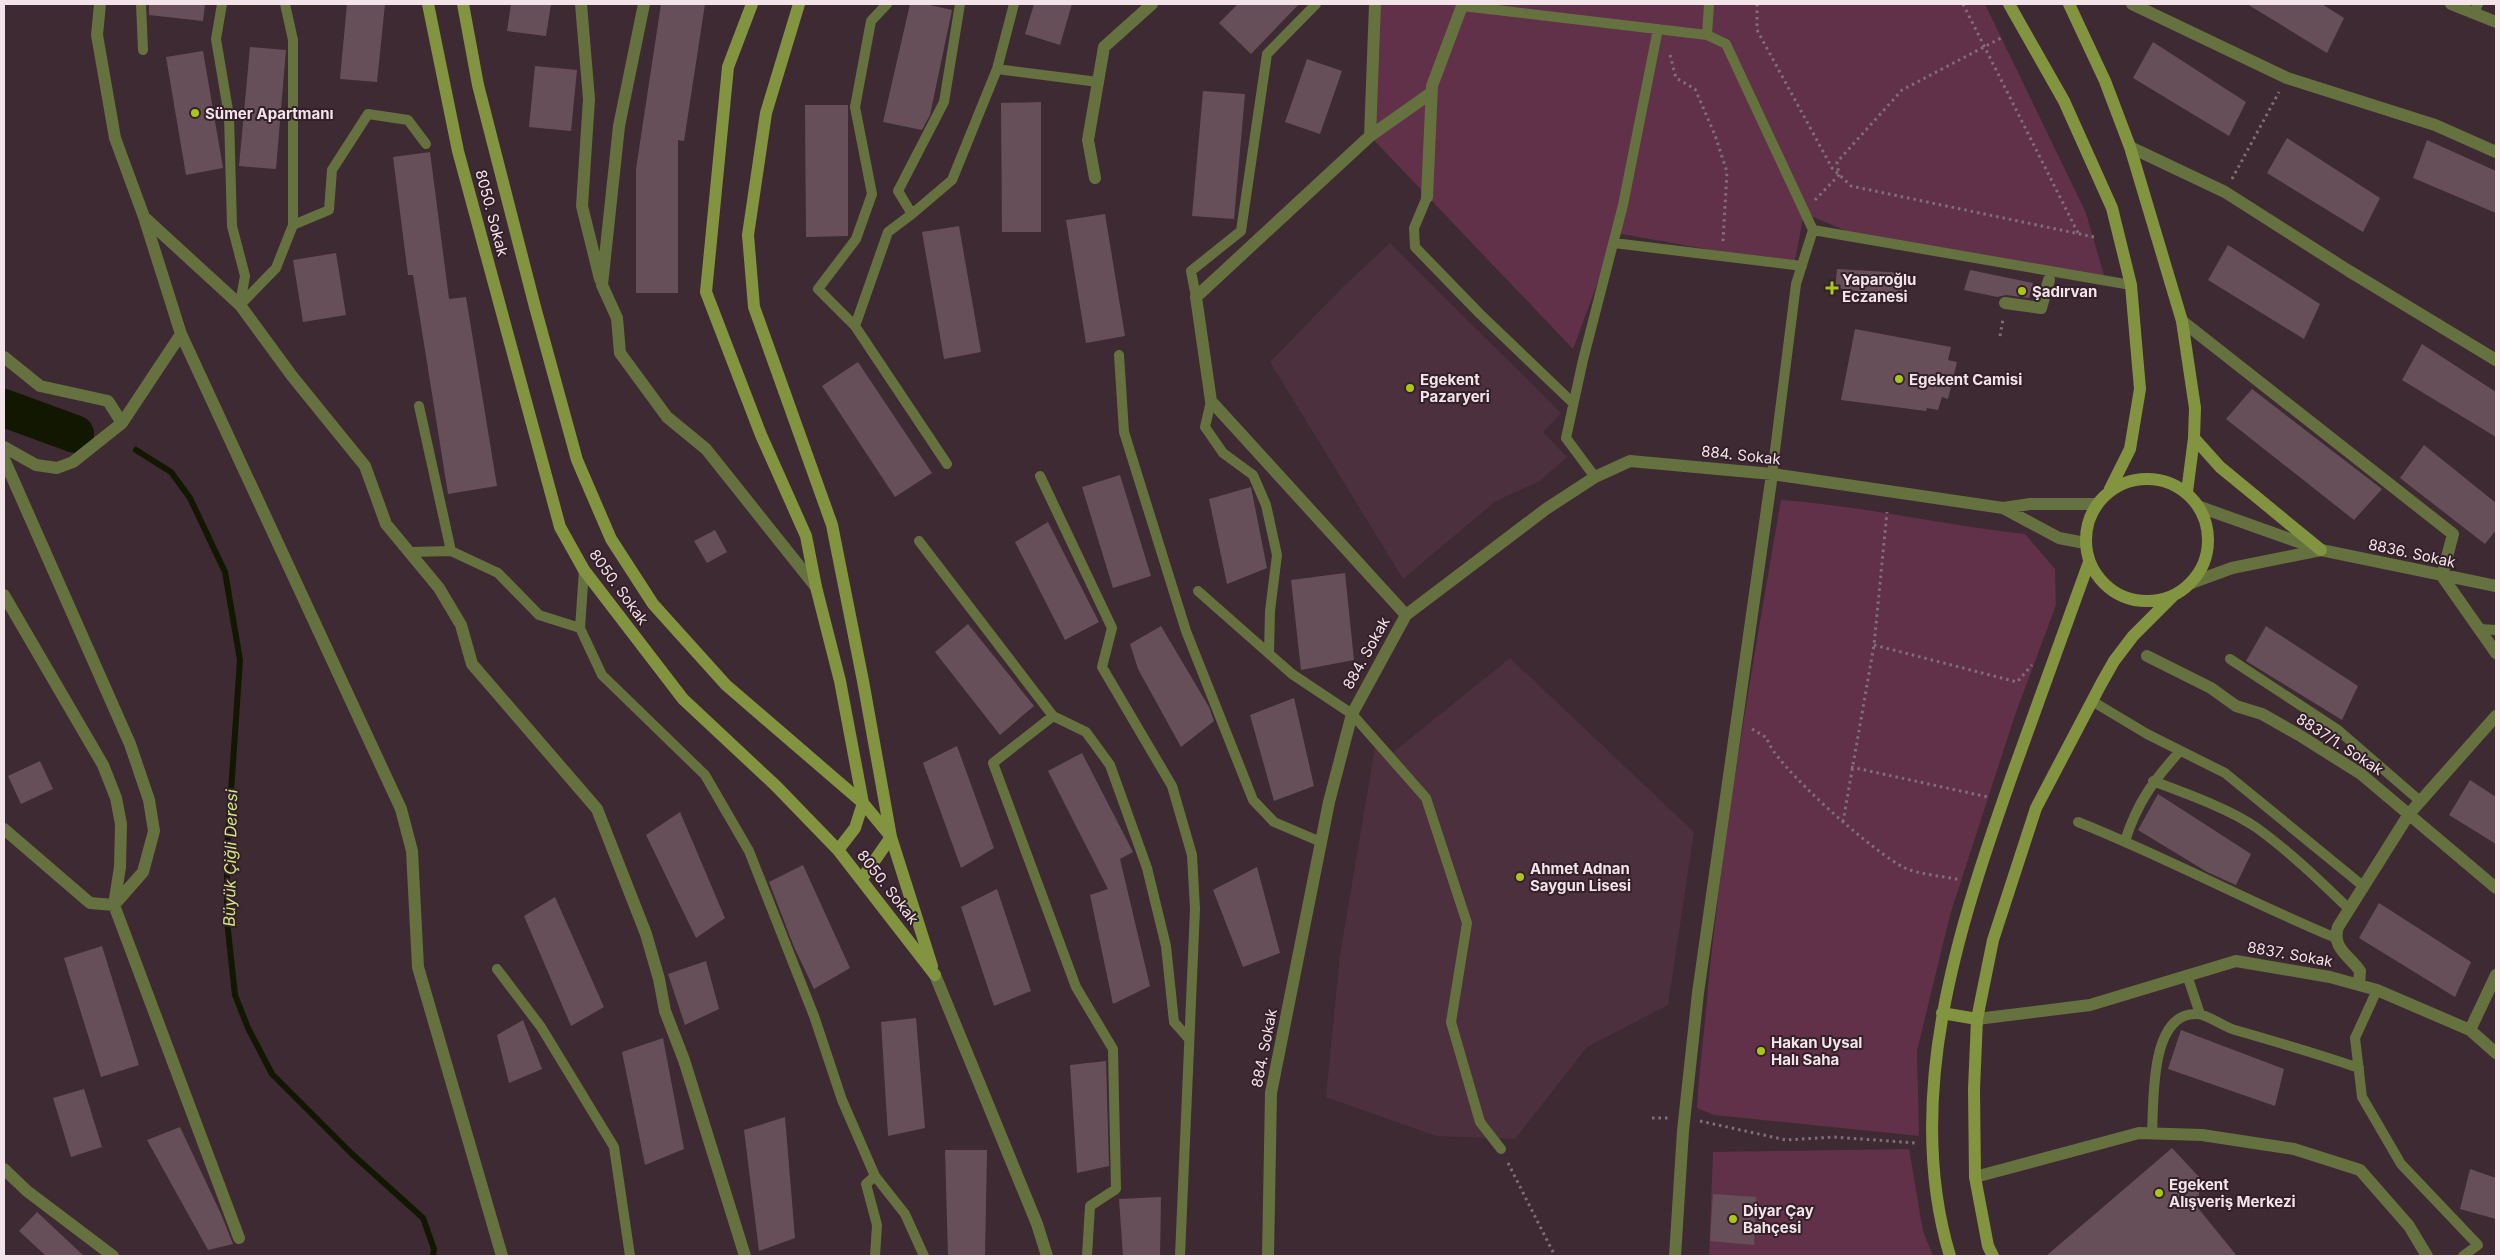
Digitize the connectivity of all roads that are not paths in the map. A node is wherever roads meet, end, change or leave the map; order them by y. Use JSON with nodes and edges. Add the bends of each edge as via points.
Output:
{"nodes":[{"id":1,"x":100,"y":4,"type":"edge"},
{"id":2,"x":141,"y":4,"type":"edge"},
{"id":3,"x":222,"y":4,"type":"edge"},
{"id":4,"x":286,"y":4,"type":"edge"},
{"id":5,"x":428,"y":4,"type":"edge"},
{"id":6,"x":463,"y":4,"type":"edge"},
{"id":7,"x":581,"y":4,"type":"edge"},
{"id":8,"x":644,"y":4,"type":"edge"},
{"id":9,"x":752,"y":4,"type":"edge"},
{"id":10,"x":799,"y":4,"type":"edge"},
{"id":11,"x":887,"y":4,"type":"edge"},
{"id":12,"x":960,"y":4,"type":"edge"},
{"id":13,"x":1014,"y":4,"type":"edge"},
{"id":14,"x":1152,"y":4,"type":"edge"},
{"id":15,"x":1316,"y":4,"type":"edge"},
{"id":16,"x":1374,"y":4,"type":"edge"},
{"id":17,"x":1709,"y":4,"type":"edge"},
{"id":18,"x":2009,"y":4,"type":"edge"},
{"id":19,"x":2068,"y":4,"type":"edge"},
{"id":20,"x":2132,"y":4,"type":"edge"},
{"id":21,"x":2451,"y":4,"type":"edge"},
{"id":22,"x":1462,"y":5,"type":"edge"},
{"id":23,"x":2476,"y":8,"type":"edge"},
{"id":24,"x":2496,"y":22,"type":"edge"},
{"id":25,"x":1658,"y":29,"type":"junction"},
{"id":26,"x":1707,"y":35,"type":"junction"},
{"id":27,"x":143,"y":50,"type":"dead end"},
{"id":28,"x":998,"y":69,"type":"junction"},
{"id":29,"x":1098,"y":82,"type":"junction"},
{"id":30,"x":1431,"y":93,"type":"junction"},
{"id":31,"x":1370,"y":136,"type":"junction"},
{"id":32,"x":426,"y":144,"type":"dead end"},
{"id":33,"x":2130,"y":147,"type":"junction"},
{"id":34,"x":2496,"y":152,"type":"edge"},
{"id":35,"x":1095,"y":178,"type":"dead end"},
{"id":36,"x":1427,"y":197,"type":"joint"},
{"id":37,"x":912,"y":214,"type":"junction"},
{"id":38,"x":144,"y":217,"type":"junction"},
{"id":39,"x":293,"y":225,"type":"junction"},
{"id":40,"x":1813,"y":230,"type":"junction"},
{"id":41,"x":1614,"y":243,"type":"junction"},
{"id":42,"x":1802,"y":266,"type":"junction"},
{"id":43,"x":2049,"y":280,"type":"dead end"},
{"id":44,"x":602,"y":285,"type":"junction"},
{"id":45,"x":2131,"y":285,"type":"junction"},
{"id":46,"x":1196,"y":297,"type":"junction"},
{"id":47,"x":2004,"y":303,"type":"dead end"},
{"id":48,"x":240,"y":305,"type":"junction"},
{"id":49,"x":2182,"y":321,"type":"junction"},
{"id":50,"x":855,"y":326,"type":"junction"},
{"id":51,"x":181,"y":334,"type":"junction"},
{"id":52,"x":1119,"y":355,"type":"dead end"},
{"id":53,"x":4,"y":357,"type":"edge"},
{"id":54,"x":2496,"y":360,"type":"edge"},
{"id":55,"x":1211,"y":401,"type":"junction"},
{"id":56,"x":1574,"y":403,"type":"junction"},
{"id":57,"x":419,"y":406,"type":"dead end"},
{"id":58,"x":122,"y":422,"type":"junction"},
{"id":59,"x":2194,"y":438,"type":"junction"},
{"id":60,"x":4,"y":447,"type":"edge"},
{"id":61,"x":4,"y":459,"type":"edge"},
{"id":62,"x":947,"y":464,"type":"dead end"},
{"id":63,"x":1772,"y":474,"type":"junction"},
{"id":64,"x":1040,"y":476,"type":"dead end"},
{"id":65,"x":1595,"y":477,"type":"junction"},
{"id":66,"x":2110,"y":490,"type":"junction"},
{"id":67,"x":2187,"y":492,"type":"junction"},
{"id":68,"x":2096,"y":504,"type":"junction"},
{"id":69,"x":2200,"y":507,"type":"junction"},
{"id":70,"x":2003,"y":508,"type":"junction"},
{"id":71,"x":919,"y":541,"type":"dead end"},
{"id":72,"x":2085,"y":543,"type":"junction"},
{"id":73,"x":2321,"y":550,"type":"junction"},
{"id":74,"x":451,"y":551,"type":"junction"},
{"id":75,"x":411,"y":552,"type":"junction"},
{"id":76,"x":2089,"y":562,"type":"junction"},
{"id":77,"x":584,"y":570,"type":"junction"},
{"id":78,"x":2442,"y":576,"type":"junction"},
{"id":79,"x":2191,"y":583,"type":"junction"},
{"id":80,"x":2496,"y":586,"type":"edge"},
{"id":81,"x":816,"y":587,"type":"junction"},
{"id":82,"x":1198,"y":591,"type":"dead end"},
{"id":83,"x":4,"y":595,"type":"edge"},
{"id":84,"x":2174,"y":595,"type":"junction"},
{"id":85,"x":1406,"y":615,"type":"junction"},
{"id":86,"x":580,"y":628,"type":"junction"},
{"id":87,"x":2480,"y":629,"type":"junction"},
{"id":88,"x":2496,"y":630,"type":"edge"},
{"id":89,"x":1269,"y":653,"type":"junction"},
{"id":90,"x":2496,"y":653,"type":"edge"},
{"id":91,"x":2147,"y":656,"type":"dead end"},
{"id":92,"x":2230,"y":659,"type":"dead end"},
{"id":93,"x":2092,"y":701,"type":"junction"},
{"id":94,"x":1352,"y":714,"type":"junction"},
{"id":95,"x":1053,"y":716,"type":"junction"},
{"id":96,"x":2496,"y":716,"type":"edge"},
{"id":97,"x":2180,"y":751,"type":"junction"},
{"id":98,"x":2153,"y":781,"type":"junction"},
{"id":99,"x":2420,"y":801,"type":"junction"},
{"id":100,"x":863,"y":804,"type":"junction"},
{"id":101,"x":2409,"y":814,"type":"junction"},
{"id":102,"x":2078,"y":822,"type":"dead end"},
{"id":103,"x":4,"y":829,"type":"edge"},
{"id":104,"x":891,"y":837,"type":"junction"},
{"id":105,"x":2125,"y":841,"type":"junction"},
{"id":106,"x":1321,"y":842,"type":"junction"},
{"id":107,"x":838,"y":850,"type":"junction"},
{"id":108,"x":861,"y":880,"type":"junction"},
{"id":109,"x":2363,"y":886,"type":"junction"},
{"id":110,"x":2496,"y":888,"type":"edge"},
{"id":111,"x":114,"y":905,"type":"junction"},
{"id":112,"x":2349,"y":908,"type":"junction"},
{"id":113,"x":2336,"y":938,"type":"junction"},
{"id":114,"x":497,"y":969,"type":"dead end"},
{"id":115,"x":935,"y":975,"type":"junction"},
{"id":116,"x":2496,"y":975,"type":"edge"},
{"id":117,"x":2187,"y":976,"type":"junction"},
{"id":118,"x":2359,"y":986,"type":"junction"},
{"id":119,"x":2377,"y":990,"type":"junction"},
{"id":120,"x":1942,"y":1013,"type":"junction"},
{"id":121,"x":2200,"y":1014,"type":"junction"},
{"id":122,"x":1977,"y":1019,"type":"junction"},
{"id":123,"x":2470,"y":1030,"type":"junction"},
{"id":124,"x":1189,"y":1039,"type":"junction"},
{"id":125,"x":2496,"y":1053,"type":"edge"},
{"id":126,"x":2359,"y":1068,"type":"junction"},
{"id":127,"x":2152,"y":1133,"type":"junction"},
{"id":128,"x":1501,"y":1149,"type":"road end"},
{"id":129,"x":4,"y":1169,"type":"edge"},
{"id":130,"x":875,"y":1176,"type":"junction"},
{"id":131,"x":1975,"y":1177,"type":"junction"},
{"id":132,"x":239,"y":1238,"type":"dead end"},
{"id":133,"x":2423,"y":1255,"type":"edge"},
{"id":134,"x":113,"y":1256,"type":"edge"},
{"id":135,"x":502,"y":1256,"type":"edge"},
{"id":136,"x":630,"y":1256,"type":"edge"},
{"id":137,"x":745,"y":1256,"type":"edge"},
{"id":138,"x":875,"y":1256,"type":"edge"},
{"id":139,"x":924,"y":1256,"type":"edge"},
{"id":140,"x":1047,"y":1256,"type":"edge"},
{"id":141,"x":1087,"y":1256,"type":"edge"},
{"id":142,"x":1180,"y":1256,"type":"edge"},
{"id":143,"x":1268,"y":1256,"type":"edge"},
{"id":144,"x":1675,"y":1256,"type":"edge"},
{"id":145,"x":1950,"y":1256,"type":"edge"},
{"id":146,"x":1993,"y":1256,"type":"edge"},
{"id":147,"x":2463,"y":1256,"type":"edge"}],
"edges":[{"from":1,"to":38,"type":"street","via":[[97,35],[115,138]]},
{"from":2,"to":27,"type":"lane"},
{"from":3,"to":48,"type":"lane","via":[[216,39],[229,116],[232,226],[245,276]]},
{"from":4,"to":39,"type":"lane","via":[[293,40]]},
{"from":5,"to":77,"type":"street","name":"8050. Sokak","via":[[458,151],[560,527]]},
{"from":6,"to":100,"type":"street","name":"8050. Sokak","via":[[478,86],[577,460],[611,539],[653,604],[726,685]]},
{"from":7,"to":44,"type":"street","via":[[589,99],[582,206]]},
{"from":8,"to":44,"type":"street","via":[[619,126]]},
{"from":9,"to":81,"type":"street","via":[[728,67],[706,292],[761,435],[806,536]]},
{"from":10,"to":104,"type":"street","via":[[766,113],[760,151],[748,234],[754,308],[832,525]]},
{"from":11,"to":50,"type":"lane","via":[[871,22],[855,107],[872,194],[856,239],[818,289]]},
{"from":12,"to":37,"type":"lane","via":[[944,102],[898,191]]},
{"from":13,"to":28,"type":"lane"},
{"from":14,"to":29,"type":"street","via":[[1104,47]]},
{"from":15,"to":46,"type":"lane","via":[[1267,54],[1241,231],[1191,271]]},
{"from":16,"to":31,"type":"street"},
{"from":17,"to":26,"type":"lane"},
{"from":18,"to":45,"type":"street","via":[[2064,101],[2112,208]]},
{"from":19,"to":33,"type":"street","via":[[2105,81]]},
{"from":20,"to":34,"type":"street","via":[[2287,78],[2435,125]]},
{"from":21,"to":23,"type":"street"},
{"from":22,"to":25,"type":"lane"},
{"from":22,"to":30,"type":"street"},
{"from":23,"to":24,"type":"street"},
{"from":25,"to":26,"type":"lane"},
{"from":25,"to":41,"type":"lane"},
{"from":26,"to":40,"type":"lane","via":[[1726,44]]},
{"from":28,"to":29,"type":"lane"},
{"from":28,"to":37,"type":"lane","via":[[952,180]]},
{"from":29,"to":35,"type":"street","via":[[1088,140]]},
{"from":30,"to":31,"type":"street"},
{"from":30,"to":36,"type":"street"},
{"from":31,"to":46,"type":"street"},
{"from":32,"to":39,"type":"lane","via":[[408,120],[368,114],[332,170],[329,210]]},
{"from":33,"to":49,"type":"street"},
{"from":33,"to":54,"type":"street","via":[[2225,192]]},
{"from":36,"to":56,"type":"lane","via":[[1414,228],[1415,247]]},
{"from":37,"to":50,"type":"lane","via":[[888,232]]},
{"from":38,"to":48,"type":"street"},
{"from":38,"to":51,"type":"street"},
{"from":39,"to":48,"type":"lane","via":[[276,268]]},
{"from":40,"to":42,"type":"lane"},
{"from":40,"to":45,"type":"lane"},
{"from":41,"to":42,"type":"lane"},
{"from":41,"to":56,"type":"lane"},
{"from":42,"to":63,"type":"lane","via":[[1796,284]]},
{"from":43,"to":47,"type":"street","via":[[2041,308]]},
{"from":44,"to":81,"type":"street","via":[[617,318],[620,353],[667,417],[706,449]]},
{"from":45,"to":66,"type":"street","via":[[2140,389],[2130,449]]},
{"from":46,"to":55,"type":"street"},
{"from":48,"to":75,"type":"street","via":[[365,466],[386,524]]},
{"from":49,"to":59,"type":"street","via":[[2195,408]]},
{"from":49,"to":78,"type":"street","via":[[2454,534]]},
{"from":50,"to":62,"type":"lane"},
{"from":51,"to":58,"type":"street"},
{"from":51,"to":135,"type":"street","via":[[401,809],[412,851],[418,967]]},
{"from":52,"to":106,"type":"lane","via":[[1124,432],[1186,631],[1252,800],[1274,822]]},
{"from":53,"to":58,"type":"street","via":[[40,386],[108,401]]},
{"from":55,"to":85,"type":"street"},
{"from":55,"to":89,"type":"lane","via":[[1205,427],[1222,453],[1252,475],[1266,505],[1277,555]]},
{"from":56,"to":65,"type":"lane","via":[[1566,438]]},
{"from":57,"to":74,"type":"lane"},
{"from":58,"to":60,"type":"street","via":[[73,462],[57,468],[36,465]]},
{"from":59,"to":67,"type":"street"},
{"from":59,"to":73,"type":"street","via":[[2220,467]]},
{"from":61,"to":111,"type":"street","via":[[126,735],[149,800],[154,831],[143,872]]},
{"from":63,"to":65,"type":"street","name":"884. Sokak","via":[[1630,461]]},
{"from":63,"to":70,"type":"street","name":"884. Sokak"},
{"from":63,"to":144,"type":"street","via":[[1698,993],[1683,1131]]},
{"from":64,"to":124,"type":"lane","via":[[1112,628],[1102,667],[1172,786],[1192,854],[1194,909]]},
{"from":65,"to":85,"type":"street","name":"884. Sokak","via":[[1546,509]]},
{"from":66,"to":67,"type":"street","via":[[2129,480],[2149,478],[2169,482]]},
{"from":66,"to":68,"type":"street"},
{"from":67,"to":69,"type":"street"},
{"from":68,"to":70,"type":"street","name":"884. Sokak","via":[[2030,504]]},
{"from":68,"to":72,"type":"street","via":[[2088,522]]},
{"from":69,"to":73,"type":"street","name":"8836. Sokak"},
{"from":69,"to":79,"type":"street","via":[[2208,526],[2209,547],[2203,566]]},
{"from":70,"to":72,"type":"street","name":"884. Sokak","via":[[2059,538]]},
{"from":71,"to":95,"type":"lane"},
{"from":72,"to":76,"type":"street"},
{"from":73,"to":78,"type":"street","name":"8836. Sokak"},
{"from":73,"to":79,"type":"street","via":[[2232,568]]},
{"from":74,"to":75,"type":"lane"},
{"from":74,"to":86,"type":"lane","via":[[498,572],[539,615]]},
{"from":75,"to":137,"type":"street","via":[[439,588],[461,625],[472,664],[597,809],[646,934],[665,1011],[684,1060]]},
{"from":76,"to":84,"type":"street","via":[[2100,580],[2121,595],[2134,600],[2154,601]]},
{"from":76,"to":120,"type":"street","via":[[1983,858]]},
{"from":77,"to":86,"type":"lane"},
{"from":77,"to":107,"type":"street","name":"8050. Sokak","via":[[683,699],[776,786]]},
{"from":78,"to":80,"type":"street","name":"8836. Sokak"},
{"from":78,"to":87,"type":"street"},
{"from":79,"to":84,"type":"street"},
{"from":81,"to":100,"type":"street","via":[[840,680]]},
{"from":82,"to":89,"type":"lane"},
{"from":83,"to":111,"type":"street","via":[[103,766],[116,798],[121,824],[120,867]]},
{"from":84,"to":93,"type":"street","via":[[2133,636],[2114,661]]},
{"from":85,"to":94,"type":"street","name":"884. Sokak"},
{"from":86,"to":130,"type":"lane","via":[[602,675],[704,775],[749,851],[814,1016],[842,1100]]},
{"from":87,"to":88,"type":"lane"},
{"from":87,"to":90,"type":"street"},
{"from":89,"to":94,"type":"lane","via":[[1292,674]]},
{"from":91,"to":101,"type":"street","name":"8837/1. Sokak","via":[[2211,688],[2236,706],[2262,714],[2299,735],[2361,774]]},
{"from":92,"to":99,"type":"lane","via":[[2338,730]]},
{"from":93,"to":97,"type":"lane"},
{"from":93,"to":122,"type":"street","via":[[2036,808],[1993,940]]},
{"from":94,"to":106,"type":"street","name":"884. Sokak"},
{"from":94,"to":128,"type":"lane","via":[[1426,798],[1467,923],[1451,1022],[1480,1122]]},
{"from":95,"to":124,"type":"lane","via":[[1086,732],[1110,765],[1147,868],[1166,946],[1174,1022]]},
{"from":95,"to":141,"type":"lane","via":[[993,763],[1076,987],[1113,1049],[1116,1189],[1090,1206]]},
{"from":96,"to":99,"type":"street"},
{"from":97,"to":98,"type":"lane"},
{"from":97,"to":109,"type":"lane","via":[[2224,773]]},
{"from":98,"to":105,"type":"lane","via":[[2132,818]]},
{"from":98,"to":112,"type":"lane","via":[[2256,827]]},
{"from":99,"to":101,"type":"street"},
{"from":100,"to":104,"type":"street","name":"8050. Sokak"},
{"from":100,"to":107,"type":"street","via":[[855,828]]},
{"from":101,"to":109,"type":"street"},
{"from":101,"to":110,"type":"street","name":"8837/1. Sokak"},
{"from":102,"to":105,"type":"lane"},
{"from":103,"to":111,"type":"street","via":[[90,902]]},
{"from":104,"to":108,"type":"street"},
{"from":104,"to":115,"type":"street"},
{"from":105,"to":113,"type":"lane"},
{"from":106,"to":143,"type":"street","name":"884. Sokak","via":[[1271,1093]]},
{"from":107,"to":108,"type":"street","name":"8050. Sokak"},
{"from":108,"to":115,"type":"street","name":"8050. Sokak"},
{"from":109,"to":112,"type":"street"},
{"from":111,"to":132,"type":"street"},
{"from":112,"to":113,"type":"street","via":[[2338,927]]},
{"from":113,"to":118,"type":"street","via":[[2341,951],[2360,972]]},
{"from":114,"to":136,"type":"lane","via":[[541,1027],[614,1147]]},
{"from":115,"to":140,"type":"street","via":[[1037,1224]]},
{"from":116,"to":123,"type":"street"},
{"from":117,"to":118,"type":"street","name":"8837. Sokak","via":[[2236,961],[2330,977]]},
{"from":117,"to":121,"type":"lane"},
{"from":117,"to":122,"type":"street","name":"8837. Sokak","via":[[2090,1005]]},
{"from":118,"to":119,"type":"street","name":"8837. Sokak"},
{"from":119,"to":123,"type":"street","name":"8837. Sokak"},
{"from":119,"to":126,"type":"lane","via":[[2355,1038]]},
{"from":120,"to":122,"type":"street"},
{"from":120,"to":145,"type":"street","via":[[1932,1088],[1935,1196]]},
{"from":121,"to":126,"type":"lane","via":[[2232,1029]]},
{"from":121,"to":127,"type":"lane","via":[[2177,1020],[2166,1033],[2156,1064]]},
{"from":122,"to":131,"type":"street"},
{"from":123,"to":125,"type":"street","name":"8837. Sokak"},
{"from":124,"to":142,"type":"lane"},
{"from":126,"to":147,"type":"lane","via":[[2362,1097],[2401,1164],[2478,1245]]},
{"from":127,"to":131,"type":"street","via":[[2139,1133]]},
{"from":127,"to":133,"type":"street","via":[[2202,1135],[2294,1149],[2360,1170],[2408,1226]]},
{"from":129,"to":134,"type":"street","via":[[27,1191]]},
{"from":130,"to":138,"type":"lane","via":[[866,1184],[877,1225]]},
{"from":130,"to":139,"type":"lane","via":[[905,1214]]},
{"from":131,"to":146,"type":"street","via":[[1988,1246]]}]}
